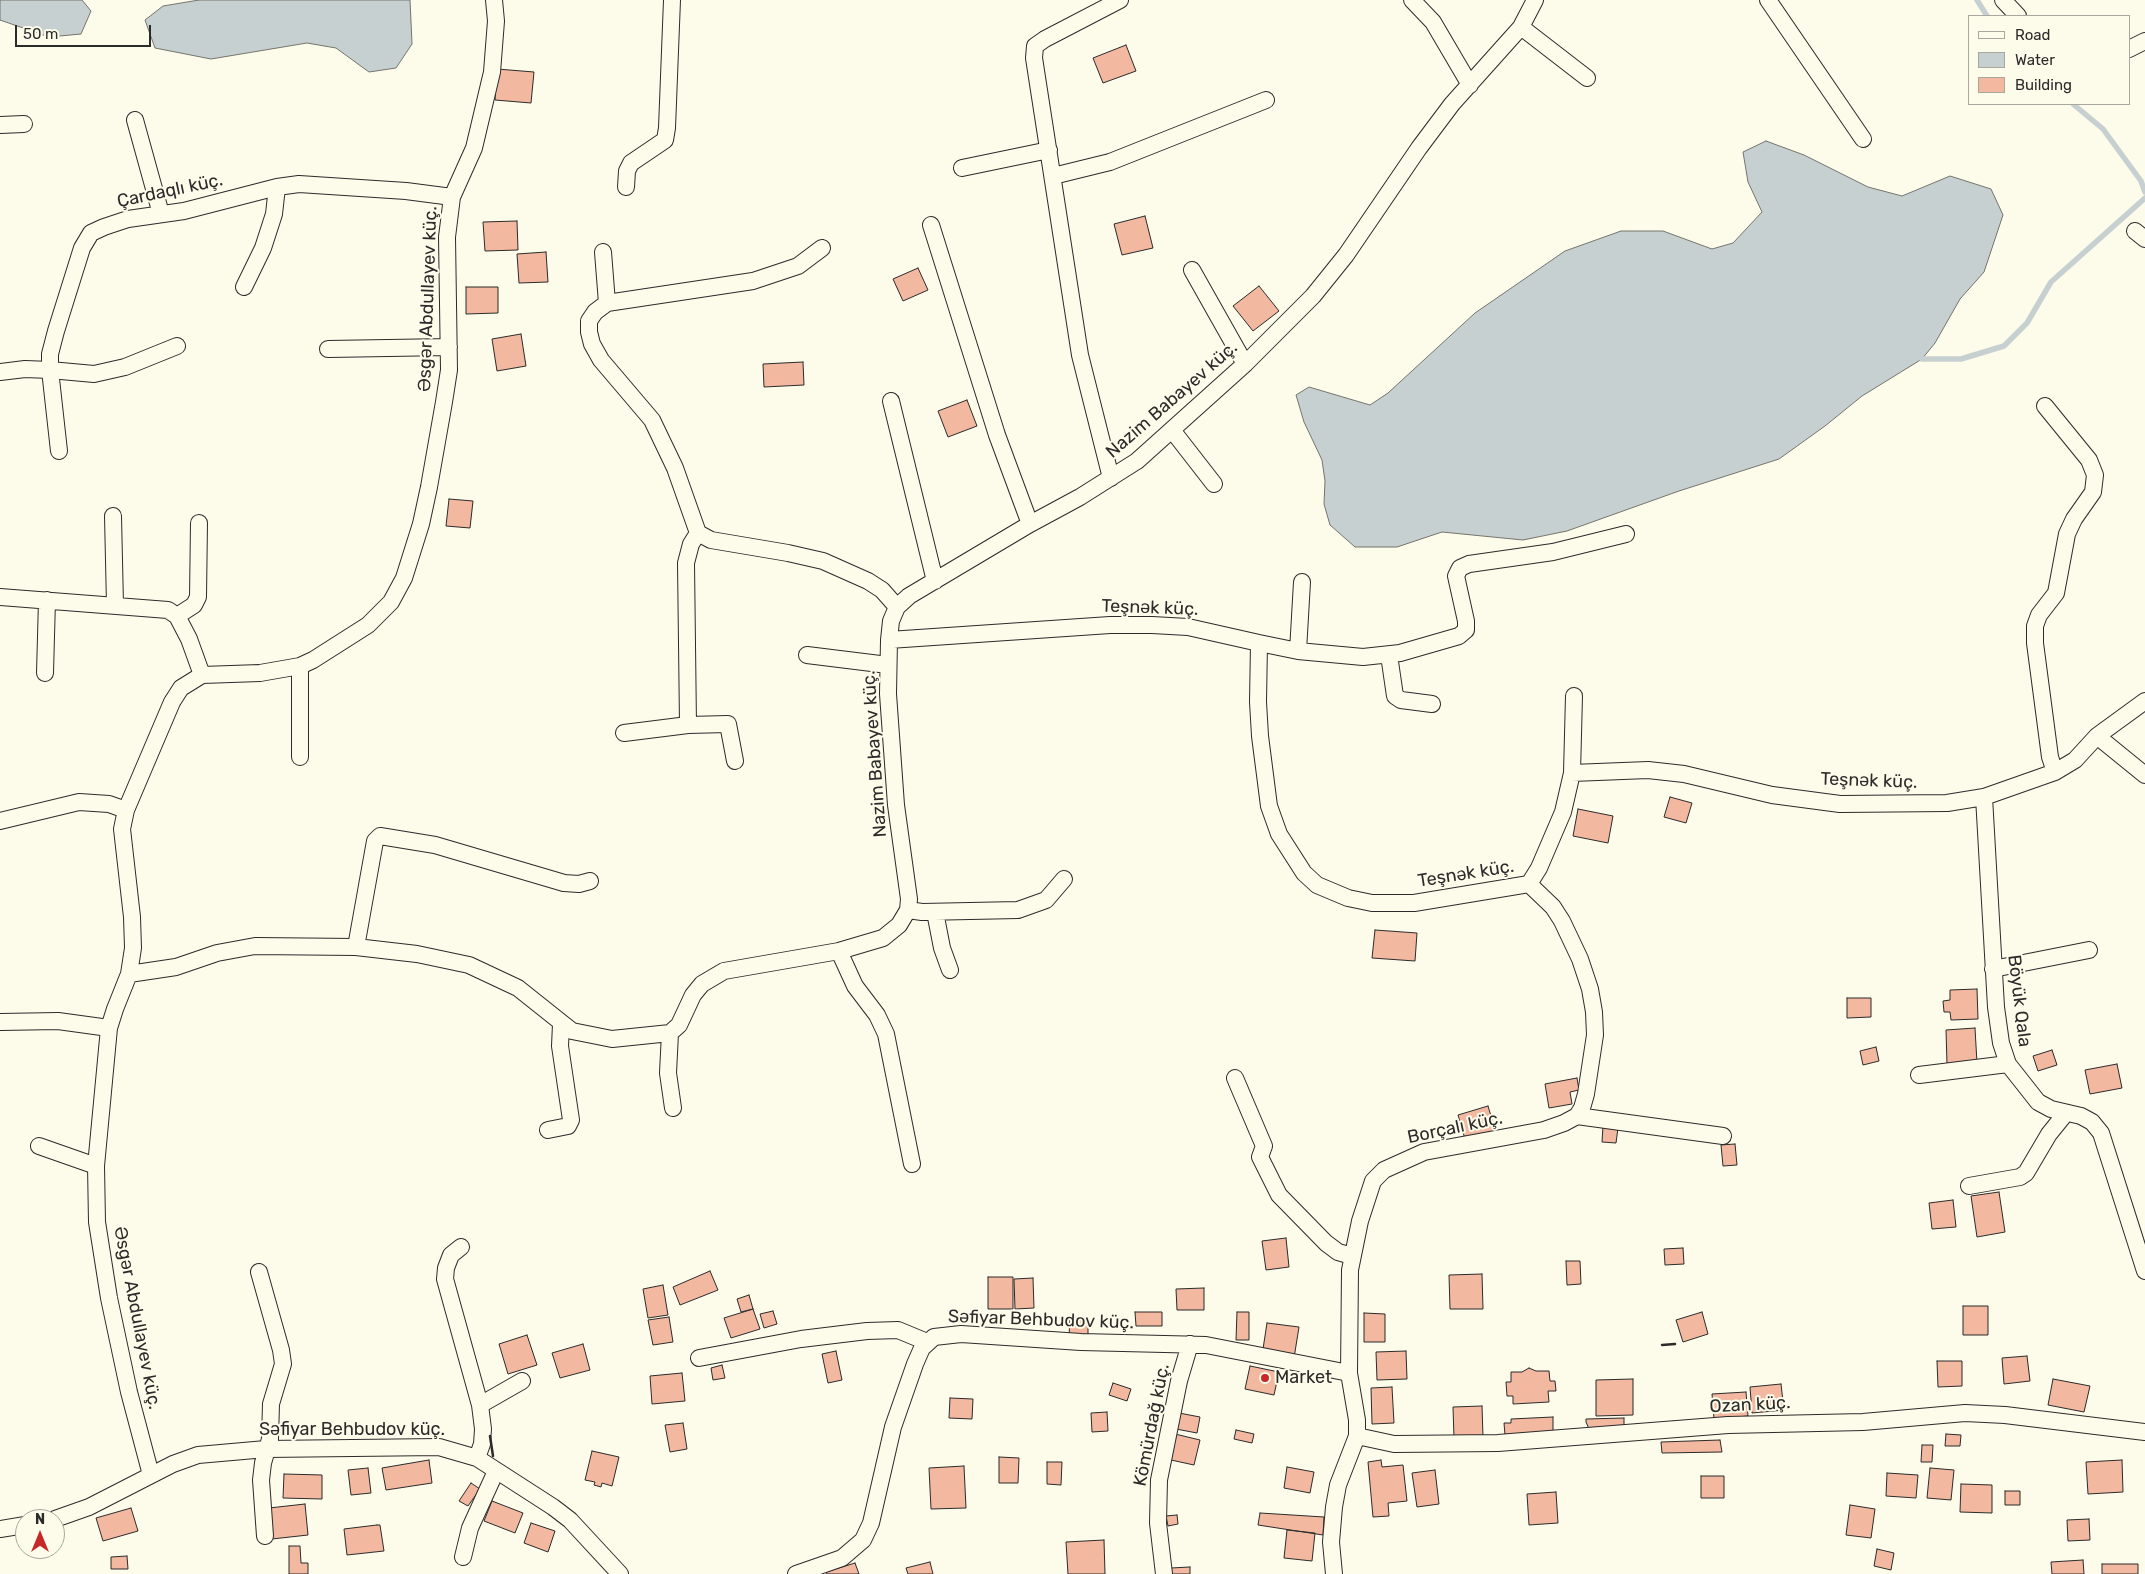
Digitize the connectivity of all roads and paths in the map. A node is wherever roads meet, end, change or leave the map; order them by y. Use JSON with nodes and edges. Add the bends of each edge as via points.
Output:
{"nodes":[{"id":1,"x":494,"y":0,"type":"edge"},
{"id":2,"x":672,"y":0,"type":"edge"},
{"id":3,"x":1120,"y":0,"type":"edge"},
{"id":4,"x":1412,"y":0,"type":"edge"},
{"id":5,"x":1768,"y":0,"type":"edge"},
{"id":6,"x":2003,"y":0,"type":"edge"},
{"id":7,"x":1533,"y":1,"type":"edge"},
{"id":8,"x":2017,"y":15,"type":"edge"},
{"id":9,"x":1521,"y":27,"type":"junction"},
{"id":10,"x":2145,"y":41,"type":"edge"},
{"id":11,"x":2130,"y":48,"type":"edge"},
{"id":12,"x":1587,"y":78,"type":"dead end"},
{"id":13,"x":1470,"y":85,"type":"junction"},
{"id":14,"x":1266,"y":100,"type":"dead end"},
{"id":15,"x":135,"y":120,"type":"dead end"},
{"id":16,"x":24,"y":124,"type":"dead end"},
{"id":17,"x":0,"y":125,"type":"edge"},
{"id":18,"x":1863,"y":139,"type":"dead end"},
{"id":19,"x":1049,"y":150,"type":"junction"},
{"id":20,"x":962,"y":168,"type":"dead end"},
{"id":21,"x":1053,"y":176,"type":"junction"},
{"id":22,"x":277,"y":187,"type":"junction"},
{"id":23,"x":626,"y":187,"type":"dead end"},
{"id":24,"x":452,"y":197,"type":"junction"},
{"id":25,"x":161,"y":214,"type":"junction"},
{"id":26,"x":930,"y":225,"type":"dead end"},
{"id":27,"x":822,"y":248,"type":"dead end"},
{"id":28,"x":603,"y":252,"type":"dead end"},
{"id":29,"x":1192,"y":270,"type":"dead end"},
{"id":30,"x":244,"y":286,"type":"dead end"},
{"id":31,"x":607,"y":303,"type":"junction"},
{"id":32,"x":176,"y":346,"type":"dead end"},
{"id":33,"x":449,"y":347,"type":"junction"},
{"id":34,"x":328,"y":349,"type":"dead end"},
{"id":35,"x":1245,"y":364,"type":"junction"},
{"id":36,"x":50,"y":370,"type":"junction"},
{"id":37,"x":0,"y":372,"type":"edge"},
{"id":38,"x":890,"y":401,"type":"dead end"},
{"id":39,"x":2045,"y":406,"type":"dead end"},
{"id":40,"x":1172,"y":430,"type":"junction"},
{"id":41,"x":59,"y":451,"type":"dead end"},
{"id":42,"x":1112,"y":478,"type":"junction"},
{"id":43,"x":1214,"y":484,"type":"dead end"},
{"id":44,"x":113,"y":516,"type":"dead end"},
{"id":45,"x":199,"y":523,"type":"dead end"},
{"id":46,"x":1030,"y":524,"type":"junction"},
{"id":47,"x":698,"y":533,"type":"junction"},
{"id":48,"x":1626,"y":534,"type":"dead end"},
{"id":49,"x":935,"y":581,"type":"junction"},
{"id":50,"x":1302,"y":582,"type":"dead end"},
{"id":51,"x":0,"y":597,"type":"edge"},
{"id":52,"x":47,"y":600,"type":"junction"},
{"id":53,"x":115,"y":605,"type":"junction"},
{"id":54,"x":897,"y":607,"type":"junction"},
{"id":55,"x":177,"y":616,"type":"junction"},
{"id":56,"x":889,"y":640,"type":"junction"},
{"id":57,"x":1259,"y":644,"type":"junction"},
{"id":58,"x":1298,"y":651,"type":"junction"},
{"id":59,"x":808,"y":655,"type":"dead end"},
{"id":60,"x":1389,"y":655,"type":"junction"},
{"id":61,"x":888,"y":665,"type":"junction"},
{"id":62,"x":300,"y":666,"type":"junction"},
{"id":63,"x":45,"y":673,"type":"dead end"},
{"id":64,"x":202,"y":675,"type":"junction"},
{"id":65,"x":1574,"y":696,"type":"dead end"},
{"id":66,"x":2145,"y":701,"type":"edge"},
{"id":67,"x":1432,"y":704,"type":"dead end"},
{"id":68,"x":688,"y":724,"type":"junction"},
{"id":69,"x":624,"y":733,"type":"dead end"},
{"id":70,"x":2097,"y":736,"type":"junction"},
{"id":71,"x":300,"y":757,"type":"dead end"},
{"id":72,"x":735,"y":761,"type":"dead end"},
{"id":73,"x":2054,"y":772,"type":"junction"},
{"id":74,"x":1572,"y":773,"type":"junction"},
{"id":75,"x":2145,"y":775,"type":"edge"},
{"id":76,"x":1984,"y":797,"type":"junction"},
{"id":77,"x":126,"y":810,"type":"junction"},
{"id":78,"x":0,"y":821,"type":"edge"},
{"id":79,"x":1064,"y":879,"type":"dead end"},
{"id":80,"x":590,"y":881,"type":"dead end"},
{"id":81,"x":1529,"y":884,"type":"junction"},
{"id":82,"x":908,"y":910,"type":"junction"},
{"id":83,"x":935,"y":912,"type":"junction"},
{"id":84,"x":356,"y":947,"type":"junction"},
{"id":85,"x":2089,"y":950,"type":"dead end"},
{"id":86,"x":839,"y":951,"type":"junction"},
{"id":87,"x":1993,"y":969,"type":"junction"},
{"id":88,"x":950,"y":970,"type":"dead end"},
{"id":89,"x":129,"y":974,"type":"junction"},
{"id":90,"x":0,"y":1022,"type":"edge"},
{"id":91,"x":561,"y":1024,"type":"junction"},
{"id":92,"x":109,"y":1028,"type":"junction"},
{"id":93,"x":670,"y":1033,"type":"junction"},
{"id":94,"x":2008,"y":1064,"type":"junction"},
{"id":95,"x":1919,"y":1075,"type":"dead end"},
{"id":96,"x":1235,"y":1078,"type":"dead end"},
{"id":97,"x":673,"y":1108,"type":"dead end"},
{"id":98,"x":2066,"y":1113,"type":"junction"},
{"id":99,"x":1577,"y":1116,"type":"junction"},
{"id":100,"x":548,"y":1130,"type":"dead end"},
{"id":101,"x":1723,"y":1136,"type":"dead end"},
{"id":102,"x":39,"y":1146,"type":"dead end"},
{"id":103,"x":912,"y":1164,"type":"dead end"},
{"id":104,"x":96,"y":1166,"type":"junction"},
{"id":105,"x":1969,"y":1186,"type":"dead end"},
{"id":106,"x":461,"y":1247,"type":"dead end"},
{"id":107,"x":1352,"y":1256,"type":"junction"},
{"id":108,"x":2145,"y":1271,"type":"edge"},
{"id":109,"x":259,"y":1272,"type":"dead end"},
{"id":110,"x":927,"y":1342,"type":"junction"},
{"id":111,"x":1190,"y":1344,"type":"junction"},
{"id":112,"x":699,"y":1358,"type":"dead end"},
{"id":113,"x":1349,"y":1373,"type":"junction"},
{"id":114,"x":522,"y":1381,"type":"dead end"},
{"id":115,"x":480,"y":1405,"type":"junction"},
{"id":116,"x":2145,"y":1432,"type":"edge"},
{"id":117,"x":1357,"y":1436,"type":"junction"},
{"id":118,"x":266,"y":1449,"type":"junction"},
{"id":119,"x":477,"y":1458,"type":"junction"},
{"id":120,"x":496,"y":1471,"type":"junction"},
{"id":121,"x":151,"y":1475,"type":"junction"},
{"id":122,"x":65,"y":1516,"type":"edge"},
{"id":123,"x":15,"y":1527,"type":"edge"},
{"id":124,"x":0,"y":1529,"type":"edge"},
{"id":125,"x":265,"y":1536,"type":"dead end"},
{"id":126,"x":463,"y":1557,"type":"dead end"},
{"id":127,"x":620,"y":1574,"type":"edge"},
{"id":128,"x":796,"y":1574,"type":"edge"},
{"id":129,"x":1164,"y":1574,"type":"edge"},
{"id":130,"x":1334,"y":1574,"type":"edge"}],
"edges":[{"from":1,"to":24,"type":"street","name":"Əsgər Abdullayev küç.","via":[[496,21],[492,72],[474,148]]},
{"from":2,"to":23,"type":"street","via":[[665,140],[631,163],[626,171]]},
{"from":3,"to":19,"type":"street","via":[[1035,46],[1034,58]]},
{"from":4,"to":13,"type":"street","via":[[1433,22]]},
{"from":5,"to":18,"type":"street"},
{"from":6,"to":8,"type":"street"},
{"from":7,"to":9,"type":"street","name":"Nazim Babayev küç."},
{"from":9,"to":12,"type":"street"},
{"from":9,"to":13,"type":"street","name":"Nazim Babayev küç."},
{"from":10,"to":11,"type":"street"},
{"from":13,"to":35,"type":"street","name":"Nazim Babayev küç.","via":[[1419,148],[1346,256],[1313,296]]},
{"from":14,"to":21,"type":"street","via":[[1110,162]]},
{"from":15,"to":25,"type":"street"},
{"from":16,"to":17,"type":"street"},
{"from":19,"to":20,"type":"street"},
{"from":19,"to":21,"type":"street"},
{"from":21,"to":42,"type":"street","via":[[1080,355]]},
{"from":22,"to":24,"type":"street","name":"Çardaqlı küç.","via":[[314,184]]},
{"from":22,"to":25,"type":"street","name":"Çardaqlı küç."},
{"from":22,"to":30,"type":"street","via":[[274,214]]},
{"from":24,"to":33,"type":"street","name":"Əsgər Abdullayev küç.","via":[[447,237]]},
{"from":25,"to":36,"type":"street","name":"Çardaqlı küç.","via":[[128,219],[91,233],[82,248],[56,331]]},
{"from":26,"to":46,"type":"street","via":[[997,436]]},
{"from":27,"to":31,"type":"street","via":[[798,266],[753,281]]},
{"from":28,"to":31,"type":"street"},
{"from":29,"to":35,"type":"street"},
{"from":31,"to":47,"type":"street","via":[[589,321],[592,344],[652,420],[675,468]]},
{"from":32,"to":36,"type":"street","via":[[125,367],[94,374]]},
{"from":33,"to":34,"type":"street"},
{"from":33,"to":62,"type":"street","name":"Əsgər Abdullayev küç.","via":[[448,378],[430,487],[404,578],[391,602],[368,625]]},
{"from":35,"to":40,"type":"street","name":"Nazim Babayev küç."},
{"from":36,"to":37,"type":"street"},
{"from":36,"to":41,"type":"street","name":"Çardaqlı küç."},
{"from":38,"to":49,"type":"street"},
{"from":39,"to":73,"type":"street","via":[[2089,460],[2095,475],[2093,492],[2067,534],[2056,592],[2035,626]]},
{"from":40,"to":42,"type":"street","name":"Nazim Babayev küç."},
{"from":40,"to":43,"type":"street"},
{"from":42,"to":46,"type":"street","name":"Nazim Babayev küç."},
{"from":44,"to":53,"type":"street"},
{"from":45,"to":55,"type":"street","via":[[198,597],[194,605]]},
{"from":46,"to":49,"type":"street","name":"Nazim Babayev küç."},
{"from":47,"to":54,"type":"street","via":[[711,540],[823,562],[868,581],[882,590]]},
{"from":47,"to":68,"type":"street","via":[[686,563]]},
{"from":48,"to":60,"type":"street","via":[[1568,549],[1460,568],[1456,576],[1466,630],[1459,636]]},
{"from":49,"to":54,"type":"street","name":"Nazim Babayev küç."},
{"from":50,"to":58,"type":"street"},
{"from":51,"to":52,"type":"street"},
{"from":52,"to":53,"type":"street"},
{"from":52,"to":63,"type":"street"},
{"from":53,"to":55,"type":"street","via":[[168,610]]},
{"from":54,"to":56,"type":"street","name":"Nazim Babayev küç.","via":[[891,621]]},
{"from":55,"to":64,"type":"street"},
{"from":56,"to":57,"type":"street","name":"Teşnək küç.","via":[[1152,625],[1197,628]]},
{"from":56,"to":61,"type":"street","name":"Nazim Babayev küç."},
{"from":57,"to":58,"type":"street"},
{"from":57,"to":81,"type":"street","name":"Teşnək küç.","via":[[1258,702],[1269,806],[1289,851],[1317,885],[1364,901],[1398,904]]},
{"from":58,"to":60,"type":"street","via":[[1363,657]]},
{"from":59,"to":61,"type":"street"},
{"from":60,"to":67,"type":"street","via":[[1396,696],[1401,700]]},
{"from":61,"to":82,"type":"street","name":"Nazim Babayev küç.","via":[[890,742]]},
{"from":62,"to":64,"type":"street","name":"Əsgər Abdullayev küç.","via":[[260,673]]},
{"from":62,"to":71,"type":"street"},
{"from":64,"to":77,"type":"street","name":"Əsgər Abdullayev küç.","via":[[181,688],[172,702]]},
{"from":65,"to":74,"type":"street"},
{"from":66,"to":70,"type":"street","name":"Teşnək küç."},
{"from":68,"to":69,"type":"street"},
{"from":68,"to":72,"type":"street","via":[[728,724]]},
{"from":70,"to":73,"type":"street","name":"Teşnək küç.","via":[[2075,760]]},
{"from":70,"to":75,"type":"street"},
{"from":73,"to":76,"type":"street","name":"Teşnək küç."},
{"from":74,"to":76,"type":"street","name":"Teşnək küç.","via":[[1648,770],[1684,774],[1772,795],[1840,804],[1947,803]]},
{"from":74,"to":81,"type":"street","name":"Teşnək küç.","via":[[1563,812]]},
{"from":76,"to":87,"type":"street","name":"Böyük Qala"},
{"from":77,"to":78,"type":"street","via":[[109,804],[80,802]]},
{"from":77,"to":89,"type":"street","name":"Əsgər Abdullayev küç.","via":[[122,829],[133,948]]},
{"from":79,"to":83,"type":"street","via":[[1046,900],[1018,910]]},
{"from":80,"to":84,"type":"street","via":[[579,884],[564,882],[435,845],[380,836],[375,841]]},
{"from":81,"to":99,"type":"street","via":[[1553,907],[1562,921],[1590,989],[1595,1035],[1586,1094]]},
{"from":82,"to":83,"type":"street"},
{"from":82,"to":86,"type":"street","via":[[899,925],[883,938]]},
{"from":83,"to":88,"type":"street"},
{"from":84,"to":89,"type":"street","via":[[255,946],[217,953],[176,967]]},
{"from":84,"to":91,"type":"street","via":[[417,954],[469,965],[518,988]]},
{"from":85,"to":87,"type":"street"},
{"from":86,"to":93,"type":"street","via":[[724,971],[702,984],[679,1024]]},
{"from":86,"to":103,"type":"street","via":[[855,986],[886,1034]]},
{"from":87,"to":94,"type":"street","name":"Böyük Qala","via":[[2001,1043]]},
{"from":89,"to":92,"type":"street","name":"Əsgər Abdullayev küç."},
{"from":90,"to":92,"type":"street","via":[[58,1021]]},
{"from":91,"to":93,"type":"street","via":[[583,1034],[612,1039]]},
{"from":91,"to":100,"type":"street","via":[[560,1046],[571,1120],[568,1126]]},
{"from":92,"to":104,"type":"street","name":"Əsgər Abdullayev küç."},
{"from":93,"to":97,"type":"street","via":[[668,1073]]},
{"from":94,"to":95,"type":"street"},
{"from":94,"to":98,"type":"street","name":"Böyük Qala","via":[[2038,1102]]},
{"from":96,"to":107,"type":"street","via":[[1264,1146],[1260,1157],[1279,1195],[1326,1243],[1338,1252]]},
{"from":98,"to":105,"type":"street","via":[[2020,1177]]},
{"from":98,"to":108,"type":"street","name":"Böyük Qala","via":[[2092,1122],[2101,1133]]},
{"from":99,"to":101,"type":"street"},
{"from":99,"to":107,"type":"street","name":"Borçalı küç.","via":[[1544,1130],[1424,1152],[1384,1170],[1373,1181],[1369,1191]]},
{"from":102,"to":104,"type":"street"},
{"from":104,"to":121,"type":"street","name":"Əsgər Abdullayev küç.","via":[[97,1222],[109,1298]]},
{"from":106,"to":115,"type":"street","via":[[451,1255],[445,1279]]},
{"from":107,"to":113,"type":"street","name":"Borçalı küç."},
{"from":109,"to":118,"type":"street","via":[[282,1364],[270,1404],[270,1439]]},
{"from":110,"to":111,"type":"street","name":"Səfiyar Behbudov küç.","via":[[940,1336],[961,1334],[1081,1342]]},
{"from":110,"to":112,"type":"street","via":[[898,1330],[867,1331],[801,1339]]},
{"from":110,"to":128,"type":"street","name":"Səfiyar Behbudov küç.","via":[[918,1356],[894,1427],[871,1523],[863,1540],[842,1558]]},
{"from":111,"to":113,"type":"street","name":"Səfiyar Behbudov küç."},
{"from":111,"to":129,"type":"street","name":"Kömürdağ küç.","via":[[1179,1381],[1159,1480],[1158,1523]]},
{"from":113,"to":117,"type":"street","name":"Borçalı küç."},
{"from":114,"to":115,"type":"street"},
{"from":115,"to":119,"type":"street","via":[[483,1429]]},
{"from":116,"to":117,"type":"street","name":"Ozan küç.","via":[[1965,1413],[1863,1422],[1728,1425],[1498,1443],[1394,1444]]},
{"from":117,"to":130,"type":"street","name":"Borçalı küç.","via":[[1338,1485],[1334,1507],[1331,1542]]},
{"from":118,"to":119,"type":"street","name":"Səfiyar Behbudov küç.","via":[[439,1447]]},
{"from":118,"to":121,"type":"street","name":"Səfiyar Behbudov küç.","via":[[198,1455]]},
{"from":118,"to":125,"type":"street","via":[[261,1480]]},
{"from":119,"to":120,"type":"street","name":"Səfiyar Behbudov küç."},
{"from":120,"to":126,"type":"street","via":[[476,1512]]},
{"from":120,"to":127,"type":"street","name":"Səfiyar Behbudov küç.","via":[[570,1520]]},
{"from":121,"to":122,"type":"street","name":"Səfiyar Behbudov küç.","via":[[89,1508]]},
{"from":123,"to":124,"type":"street"}]}
